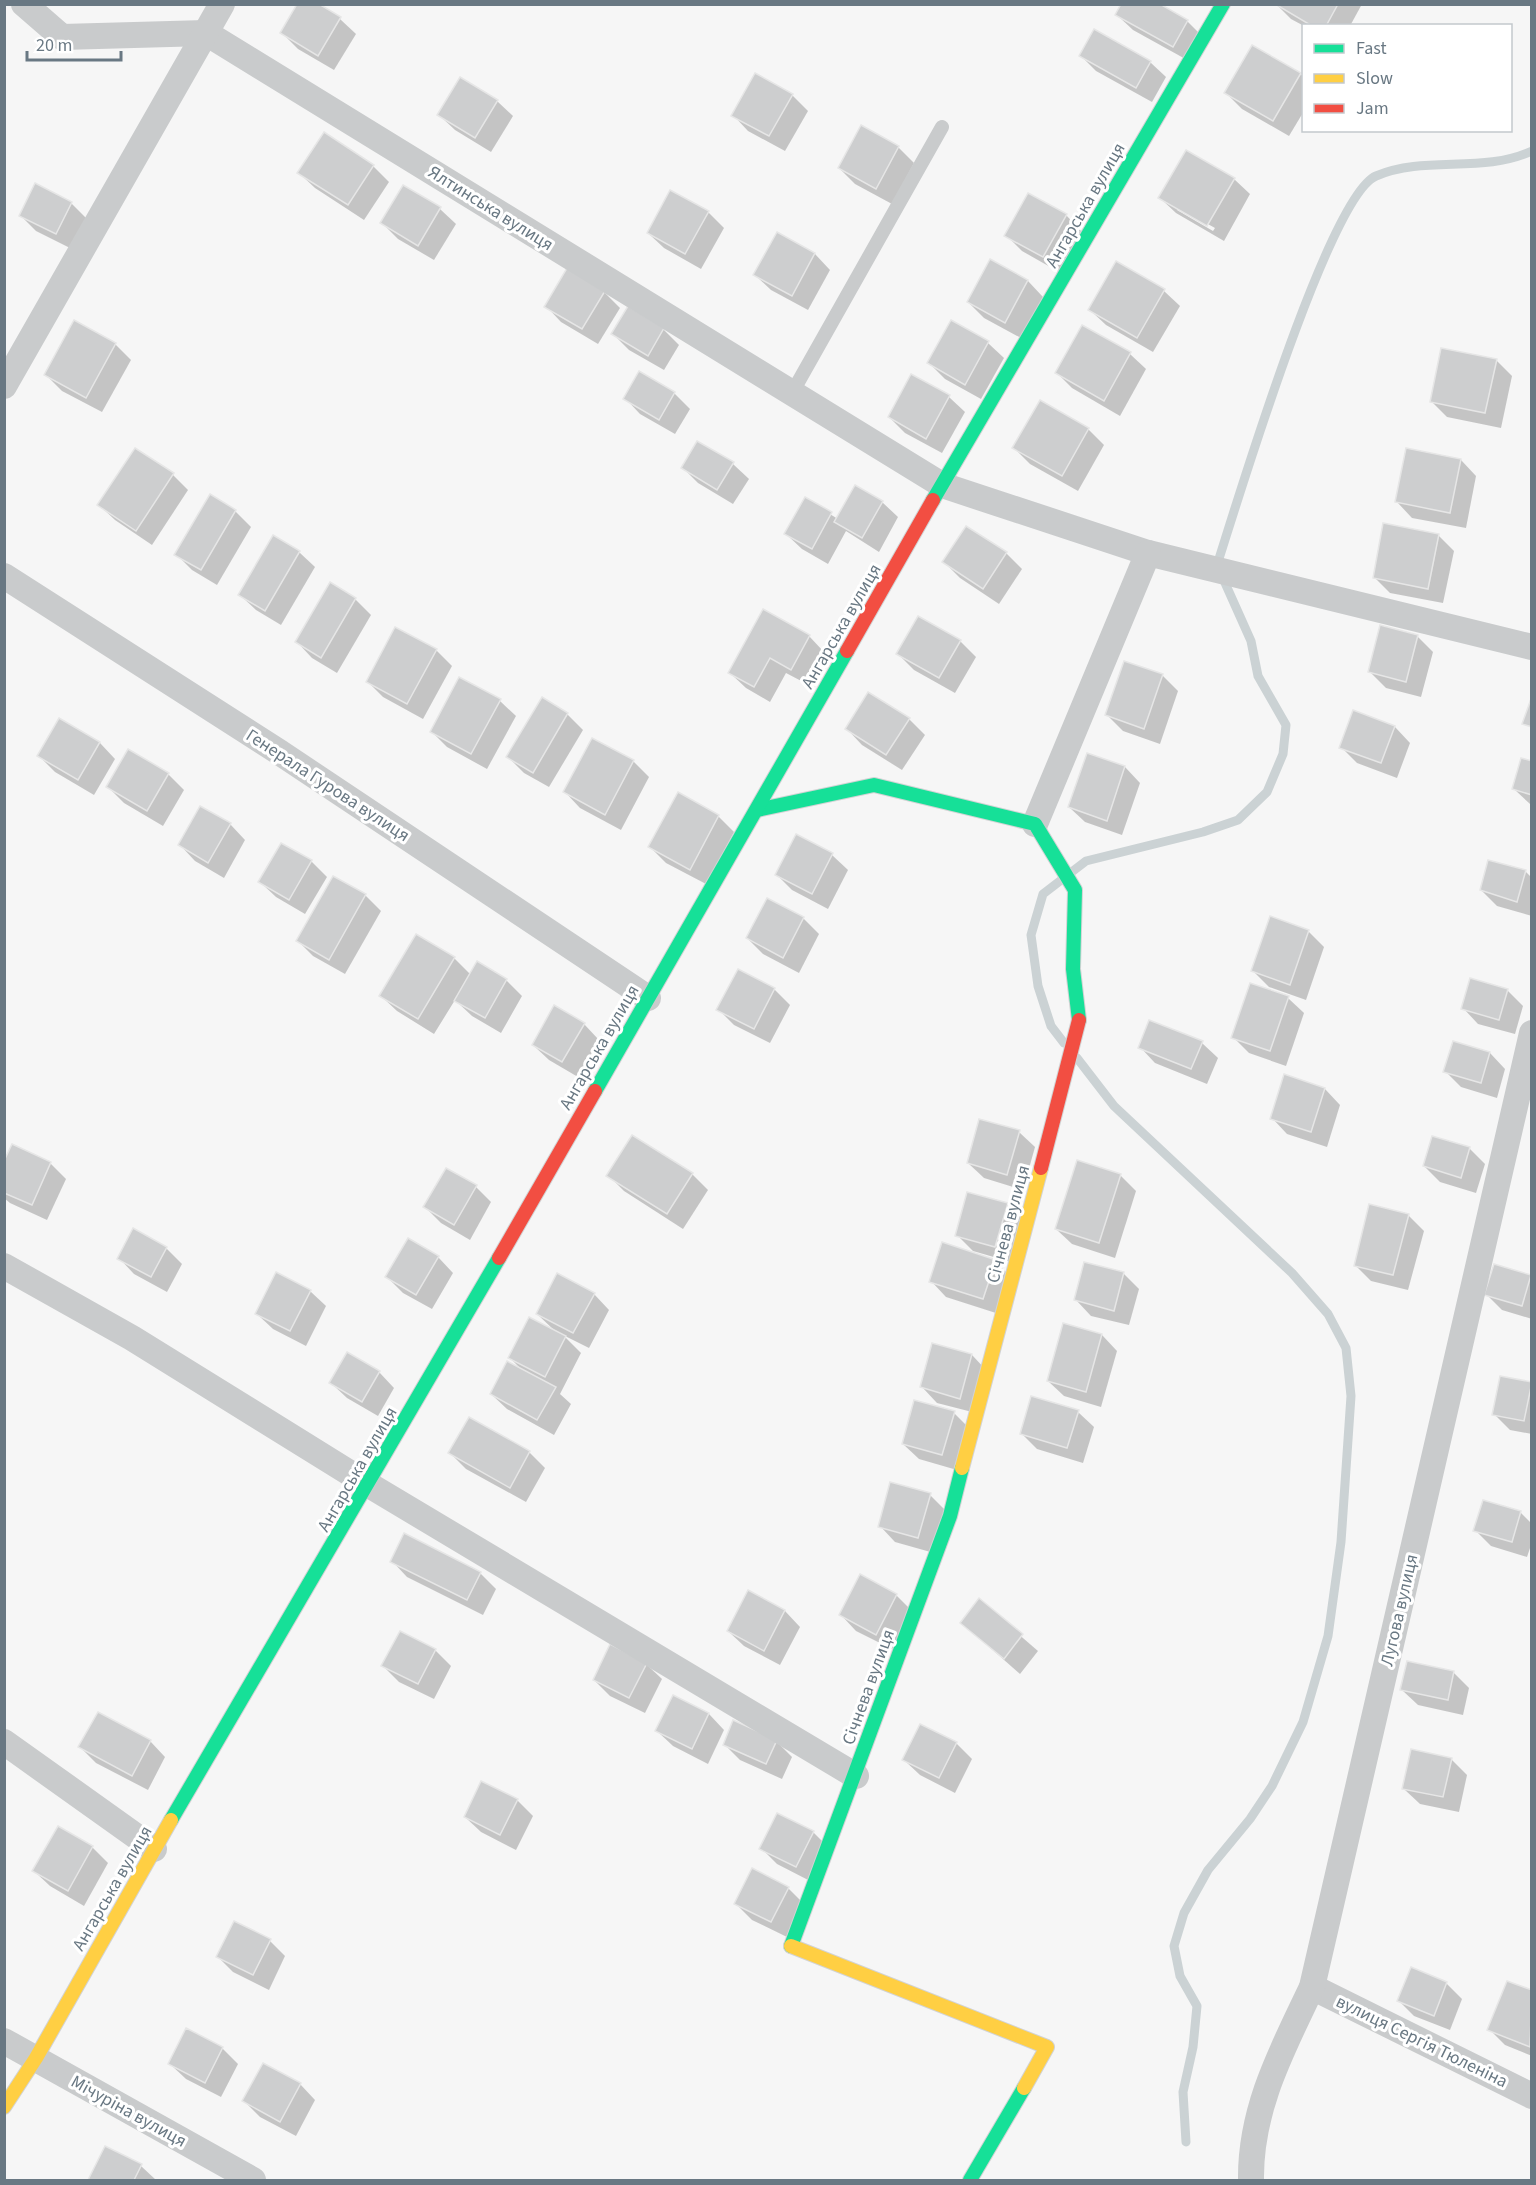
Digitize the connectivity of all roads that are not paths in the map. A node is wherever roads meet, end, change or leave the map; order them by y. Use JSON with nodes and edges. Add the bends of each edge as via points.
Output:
{"nodes":[{"id":1,"x":24,"y":4,"type":"edge"},
{"id":2,"x":222,"y":4,"type":"edge"},
{"id":3,"x":1223,"y":4,"type":"edge"},
{"id":4,"x":206,"y":33,"type":"junction"},
{"id":5,"x":942,"y":127,"type":"dead end"},
{"id":6,"x":4,"y":386,"type":"edge"},
{"id":7,"x":792,"y":393,"type":"junction"},
{"id":8,"x":942,"y":485,"type":"junction"},
{"id":9,"x":1148,"y":553,"type":"junction"},
{"id":10,"x":4,"y":576,"type":"edge"},
{"id":11,"x":1532,"y":647,"type":"edge"},
{"id":12,"x":757,"y":810,"type":"junction"},
{"id":13,"x":1035,"y":824,"type":"junction"},
{"id":14,"x":648,"y":998,"type":"junction"},
{"id":15,"x":1532,"y":1033,"type":"edge"},
{"id":16,"x":4,"y":1266,"type":"edge"},
{"id":17,"x":369,"y":1485,"type":"junction"},
{"id":18,"x":4,"y":1742,"type":"edge"},
{"id":19,"x":856,"y":1776,"type":"junction"},
{"id":20,"x":154,"y":1849,"type":"junction"},
{"id":21,"x":1312,"y":1987,"type":"junction"},
{"id":22,"x":4,"y":2041,"type":"edge"},
{"id":23,"x":36,"y":2058,"type":"junction"},
{"id":24,"x":1532,"y":2096,"type":"edge"},
{"id":25,"x":4,"y":2107,"type":"edge"},
{"id":26,"x":253,"y":2181,"type":"edge"},
{"id":27,"x":969,"y":2181,"type":"edge"},
{"id":28,"x":1251,"y":2181,"type":"edge"}],
"edges":[{"from":1,"to":4,"type":"street","via":[[62,37]]},
{"from":2,"to":4,"type":"street"},
{"from":3,"to":8,"type":"street","name":"Ангарська вулиця"},
{"from":4,"to":6,"type":"street"},
{"from":4,"to":7,"type":"street","name":"Ялтинська вулиця"},
{"from":5,"to":7,"type":"lane"},
{"from":7,"to":8,"type":"street","name":"Ялтинська вулиця"},
{"from":8,"to":9,"type":"street","name":"Ялтинська вулиця"},
{"from":8,"to":12,"type":"street","name":"Ангарська вулиця"},
{"from":9,"to":11,"type":"street","name":"Ялтинська вулиця"},
{"from":9,"to":13,"type":"street"},
{"from":10,"to":14,"type":"street","name":"Генерала Гурова вулиця","via":[[279,752]]},
{"from":12,"to":13,"type":"street","via":[[874,785]]},
{"from":12,"to":14,"type":"street","name":"Ангарська вулиця"},
{"from":13,"to":19,"type":"street","name":"Січнева вулиця","via":[[1075,890],[1073,969],[1079,1020],[950,1516]]},
{"from":14,"to":17,"type":"street","name":"Ангарська вулиця"},
{"from":15,"to":21,"type":"street","name":"Лугова вулиця"},
{"from":16,"to":17,"type":"street","via":[[132,1338]]},
{"from":17,"to":19,"type":"street"},
{"from":17,"to":20,"type":"street","name":"Ангарська вулиця"},
{"from":18,"to":20,"type":"street"},
{"from":19,"to":27,"type":"street","name":"Січнева вулиця","via":[[790,1948],[1047,2047]]},
{"from":20,"to":23,"type":"street","name":"Ангарська вулиця"},
{"from":21,"to":24,"type":"street","name":"вулиця Сергія Тюленіна"},
{"from":21,"to":28,"type":"street","name":"Лугова вулиця","via":[[1265,2091],[1253,2132]]},
{"from":22,"to":23,"type":"street","name":"Мічуріна вулиця"},
{"from":23,"to":25,"type":"street","name":"Ангарська вулиця"},
{"from":23,"to":26,"type":"street","name":"Мічуріна вулиця"}]}
